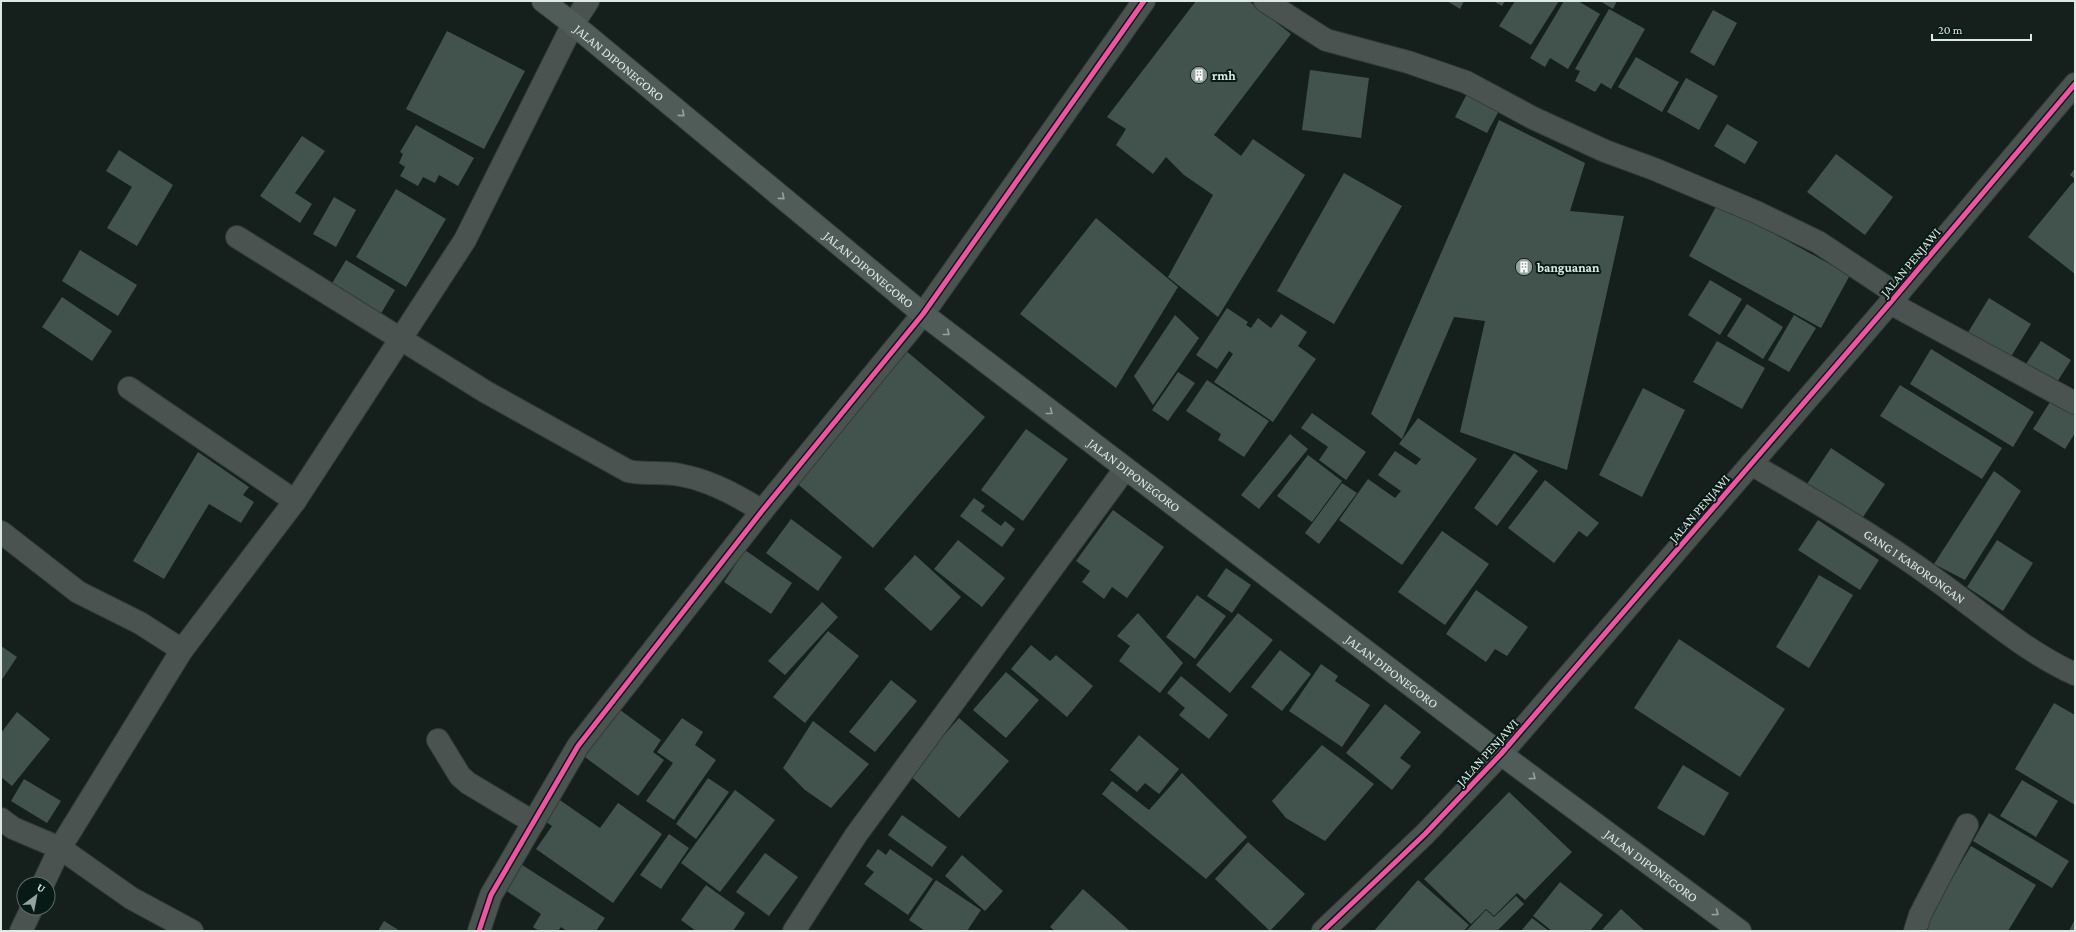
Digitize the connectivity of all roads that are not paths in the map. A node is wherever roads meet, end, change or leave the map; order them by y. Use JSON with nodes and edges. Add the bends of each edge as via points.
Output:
{"nodes":[{"id":1,"x":543,"y":1,"type":"edge"},
{"id":2,"x":588,"y":1,"type":"edge"},
{"id":3,"x":1144,"y":1,"type":"edge"},
{"id":4,"x":1265,"y":1,"type":"edge"},
{"id":5,"x":573,"y":24,"type":"junction"},
{"id":6,"x":2075,"y":84,"type":"edge"},
{"id":7,"x":237,"y":237,"type":"dead end"},
{"id":8,"x":1894,"y":299,"type":"junction"},
{"id":9,"x":923,"y":314,"type":"junction"},
{"id":10,"x":400,"y":338,"type":"junction"},
{"id":11,"x":129,"y":388,"type":"dead end"},
{"id":12,"x":2075,"y":403,"type":"edge"},
{"id":13,"x":1751,"y":464,"type":"junction"},
{"id":14,"x":1125,"y":470,"type":"junction"},
{"id":15,"x":295,"y":500,"type":"junction"},
{"id":16,"x":762,"y":511,"type":"junction"},
{"id":17,"x":1,"y":532,"type":"edge"},
{"id":18,"x":182,"y":650,"type":"junction"},
{"id":19,"x":2075,"y":674,"type":"edge"},
{"id":20,"x":438,"y":740,"type":"dead end"},
{"id":21,"x":1501,"y":754,"type":"junction"},
{"id":22,"x":1,"y":819,"type":"edge"},
{"id":23,"x":533,"y":822,"type":"junction"},
{"id":24,"x":1967,"y":825,"type":"dead end"},
{"id":25,"x":60,"y":848,"type":"junction"},
{"id":26,"x":47,"y":876,"type":"edge"},
{"id":27,"x":28,"y":916,"type":"edge"},
{"id":28,"x":21,"y":931,"type":"edge"},
{"id":29,"x":192,"y":931,"type":"edge"},
{"id":30,"x":480,"y":931,"type":"edge"},
{"id":31,"x":794,"y":931,"type":"edge"},
{"id":32,"x":1323,"y":931,"type":"edge"},
{"id":33,"x":1740,"y":931,"type":"edge"},
{"id":34,"x":1915,"y":931,"type":"edge"}],
"edges":[{"from":1,"to":5,"type":"main road","name":"JALAN DIPONEGORO"},
{"from":2,"to":5,"type":"street"},
{"from":3,"to":9,"type":"street"},
{"from":4,"to":8,"type":"street","via":[[1326,40],[1408,62],[1466,82],[1533,118],[1605,151],[1756,212],[1818,242]]},
{"from":5,"to":9,"type":"main road","name":"JALAN DIPONEGORO","one_way":true},
{"from":5,"to":10,"type":"street","via":[[465,240]]},
{"from":6,"to":8,"type":"street","name":"JALAN PENJAWI"},
{"from":7,"to":10,"type":"street"},
{"from":8,"to":12,"type":"street"},
{"from":8,"to":13,"type":"street","name":"JALAN PENJAWI"},
{"from":9,"to":14,"type":"main road","name":"JALAN DIPONEGORO","one_way":true},
{"from":9,"to":16,"type":"street"},
{"from":10,"to":15,"type":"street"},
{"from":10,"to":16,"type":"street","via":[[486,392],[628,471],[681,475],[735,494]]},
{"from":11,"to":15,"type":"street"},
{"from":13,"to":19,"type":"street","name":"GANG I KABORONGAN","via":[[1850,521],[2052,664]]},
{"from":13,"to":21,"type":"street","name":"JALAN PENJAWI"},
{"from":14,"to":21,"type":"main road","name":"JALAN DIPONEGORO"},
{"from":14,"to":31,"type":"street","via":[[856,835]]},
{"from":15,"to":18,"type":"street"},
{"from":16,"to":23,"type":"street","via":[[578,746]]},
{"from":17,"to":18,"type":"street","via":[[78,592],[140,624]]},
{"from":18,"to":25,"type":"street"},
{"from":20,"to":23,"type":"street","via":[[460,776],[468,783]]},
{"from":21,"to":32,"type":"street","name":"JALAN PENJAWI","via":[[1425,834]]},
{"from":21,"to":33,"type":"main road","name":"JALAN DIPONEGORO","one_way":true},
{"from":22,"to":25,"type":"street","via":[[13,828]]},
{"from":23,"to":30,"type":"street","via":[[491,895]]},
{"from":24,"to":34,"type":"street","via":[[1920,915]]},
{"from":25,"to":26,"type":"street"},
{"from":25,"to":29,"type":"street","via":[[131,898]]},
{"from":27,"to":28,"type":"street"}]}
